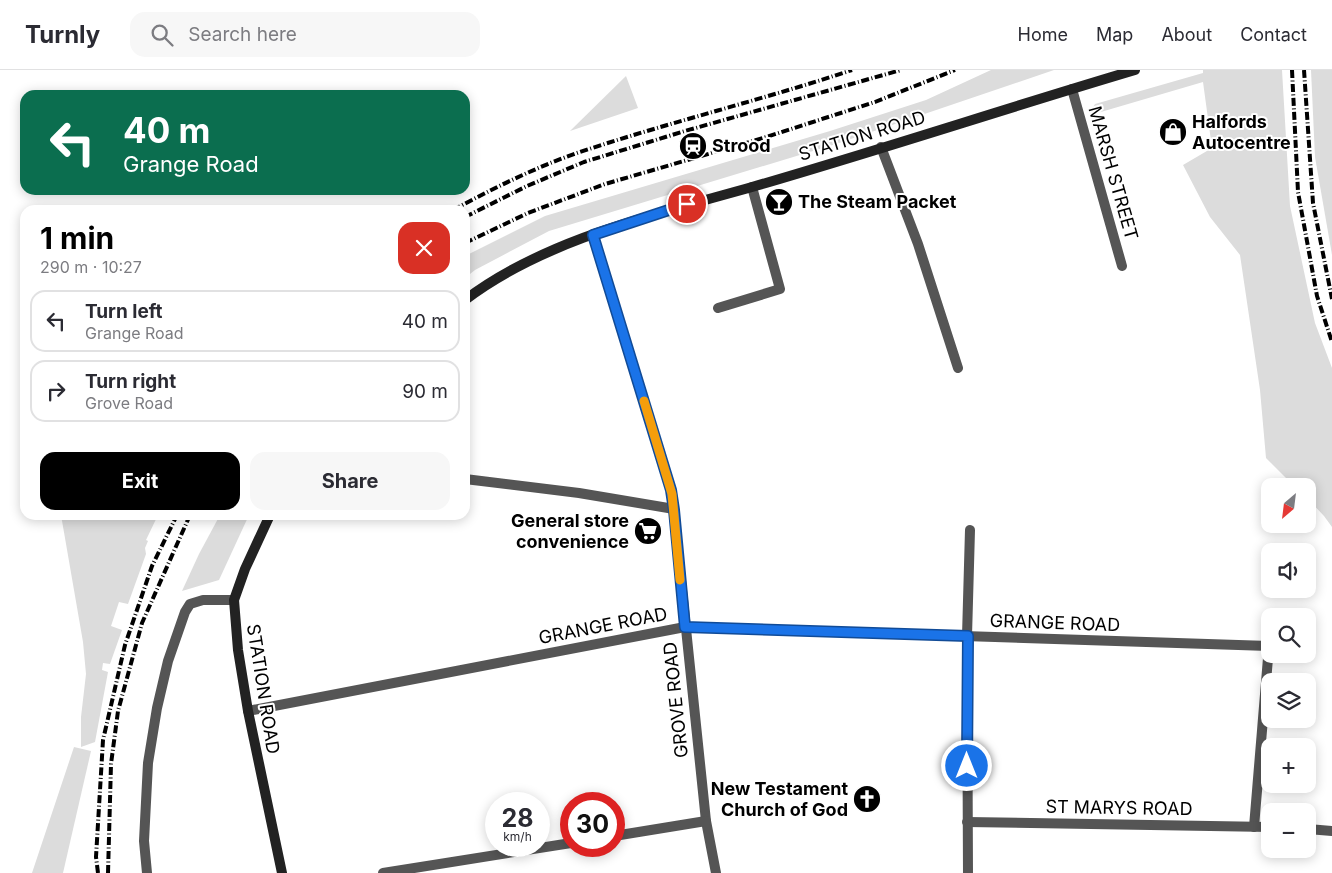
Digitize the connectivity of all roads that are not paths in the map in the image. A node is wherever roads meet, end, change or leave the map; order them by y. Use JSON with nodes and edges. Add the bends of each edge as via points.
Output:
{"nodes":[{"id":1,"x":1135,"y":70,"type":"edge"},
{"id":2,"x":1072,"y":89,"type":"junction"},
{"id":3,"x":881,"y":147,"type":"junction"},
{"id":4,"x":752,"y":187,"type":"junction"},
{"id":5,"x":593,"y":235,"type":"junction"},
{"id":6,"x":1122,"y":266,"type":"dead end"},
{"id":7,"x":470,"y":296,"type":"edge"},
{"id":8,"x":718,"y":308,"type":"dead end"},
{"id":9,"x":958,"y":368,"type":"dead end"},
{"id":10,"x":470,"y":480,"type":"edge"},
{"id":11,"x":674,"y":510,"type":"junction"},
{"id":12,"x":268,"y":520,"type":"edge"},
{"id":13,"x":970,"y":530,"type":"dead end"},
{"id":14,"x":234,"y":600,"type":"junction"},
{"id":15,"x":685,"y":627,"type":"junction"},
{"id":16,"x":968,"y":636,"type":"junction"},
{"id":17,"x":1261,"y":646,"type":"edge"},
{"id":18,"x":1268,"y":663,"type":"edge"},
{"id":19,"x":248,"y":711,"type":"junction"},
{"id":20,"x":706,"y":821,"type":"junction"},
{"id":21,"x":967,"y":822,"type":"junction"},
{"id":22,"x":1254,"y":827,"type":"junction"},
{"id":23,"x":1261,"y":827,"type":"edge"},
{"id":24,"x":1316,"y":830,"type":"edge"},
{"id":25,"x":1332,"y":831,"type":"edge"},
{"id":26,"x":625,"y":834,"type":"edge"},
{"id":27,"x":560,"y":844,"type":"edge"},
{"id":28,"x":147,"y":873,"type":"edge"},
{"id":29,"x":282,"y":873,"type":"edge"},
{"id":30,"x":383,"y":873,"type":"edge"},
{"id":31,"x":716,"y":873,"type":"edge"},
{"id":32,"x":968,"y":873,"type":"edge"}],
"edges":[{"from":1,"to":2,"type":"main road","name":"STATION ROAD"},
{"from":2,"to":3,"type":"main road","name":"STATION ROAD"},
{"from":2,"to":6,"type":"street","name":"MARSH STREET"},
{"from":3,"to":4,"type":"main road","name":"STATION ROAD"},
{"from":3,"to":9,"type":"street","via":[[918,244]]},
{"from":4,"to":5,"type":"main road","name":"STATION ROAD","via":[[687,204]]},
{"from":4,"to":8,"type":"street","via":[[780,289]]},
{"from":5,"to":7,"type":"main road","name":"STATION ROAD","via":[[518,266]]},
{"from":5,"to":11,"type":"street","name":"GROVE ROAD","via":[[668,479]]},
{"from":10,"to":11,"type":"street","via":[[580,493]]},
{"from":11,"to":15,"type":"street","name":"GROVE ROAD"},
{"from":12,"to":14,"type":"main road","name":"STATION ROAD"},
{"from":13,"to":16,"type":"street"},
{"from":14,"to":19,"type":"main road","name":"STATION ROAD"},
{"from":14,"to":28,"type":"street","via":[[203,600],[190,604],[168,661],[148,763],[144,841]]},
{"from":15,"to":16,"type":"street","name":"GRANGE ROAD"},
{"from":15,"to":19,"type":"street","name":"GRANGE ROAD"},
{"from":15,"to":20,"type":"street","name":"GROVE ROAD"},
{"from":16,"to":17,"type":"street","name":"GRANGE ROAD"},
{"from":16,"to":21,"type":"street"},
{"from":18,"to":22,"type":"street"},
{"from":19,"to":29,"type":"main road","name":"STATION ROAD"},
{"from":20,"to":26,"type":"street"},
{"from":20,"to":31,"type":"street","name":"GROVE ROAD"},
{"from":21,"to":22,"type":"street","name":"ST MARYS ROAD"},
{"from":21,"to":32,"type":"street"},
{"from":22,"to":23,"type":"street","name":"ST MARYS ROAD"},
{"from":24,"to":25,"type":"street"},
{"from":27,"to":30,"type":"street"}]}
